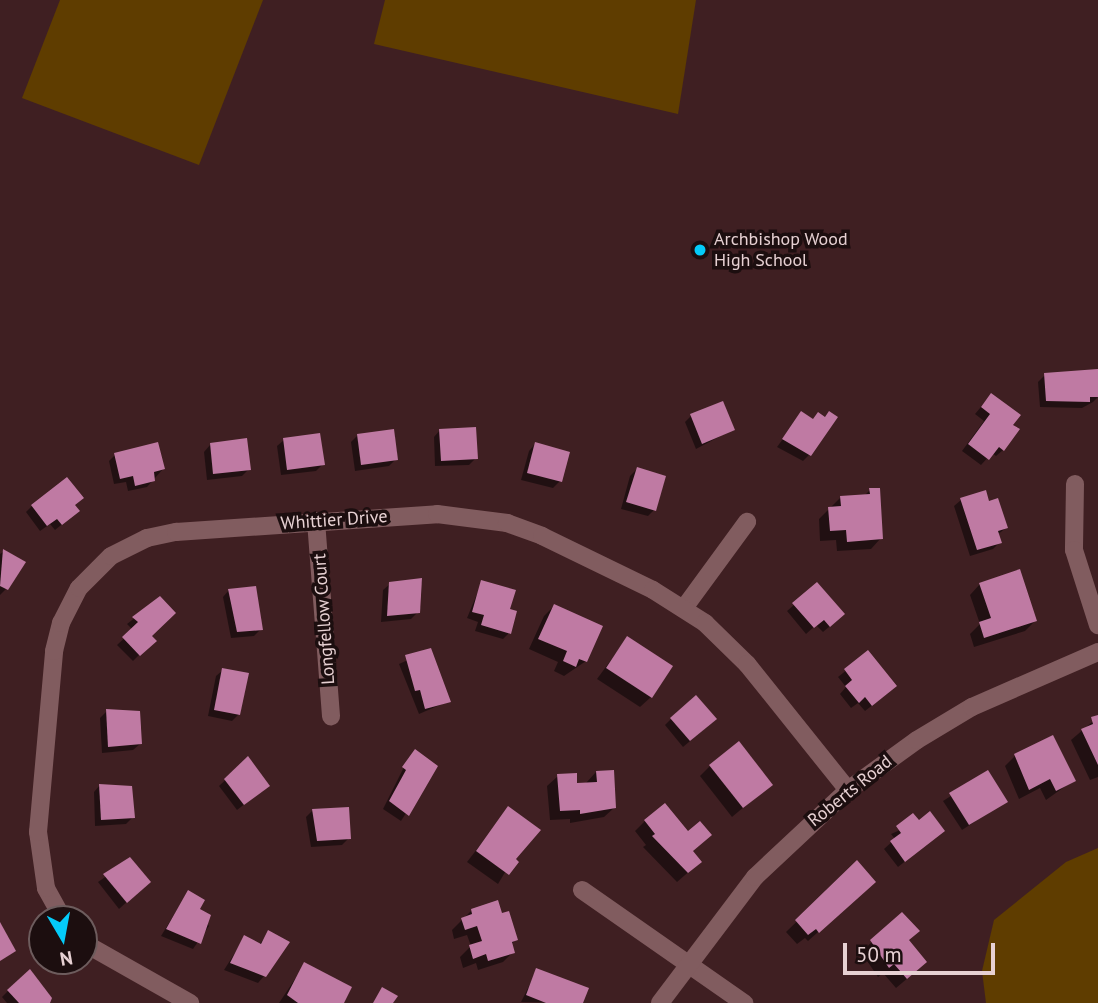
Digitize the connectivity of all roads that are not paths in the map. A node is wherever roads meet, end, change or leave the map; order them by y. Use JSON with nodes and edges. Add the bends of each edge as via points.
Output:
{"nodes":[{"id":1,"x":1075,"y":484,"type":"dead end"},
{"id":2,"x":317,"y":521,"type":"junction"},
{"id":3,"x":747,"y":522,"type":"dead end"},
{"id":4,"x":684,"y":608,"type":"junction"},
{"id":5,"x":1098,"y":625,"type":"edge"},
{"id":6,"x":1098,"y":652,"type":"edge"},
{"id":7,"x":331,"y":716,"type":"dead end"},
{"id":8,"x":848,"y":790,"type":"junction"},
{"id":9,"x":582,"y":890,"type":"dead end"},
{"id":10,"x":55,"y":905,"type":"edge"},
{"id":11,"x":98,"y":951,"type":"edge"},
{"id":12,"x":686,"y":963,"type":"junction"},
{"id":13,"x":190,"y":1003,"type":"edge"},
{"id":14,"x":660,"y":1003,"type":"edge"},
{"id":15,"x":744,"y":1003,"type":"edge"}],
"edges":[{"from":1,"to":5,"type":"street","via":[[1074,550]]},
{"from":2,"to":4,"type":"street","name":"Whittier Drive","via":[[437,514],[507,523]]},
{"from":2,"to":7,"type":"street","name":"Longfellow Court"},
{"from":2,"to":10,"type":"street","name":"Whittier Drive","via":[[147,538],[111,556],[79,588],[61,623],[54,651],[38,832],[46,888]]},
{"from":3,"to":4,"type":"street"},
{"from":4,"to":8,"type":"street","name":"Whittier Drive","via":[[747,664]]},
{"from":6,"to":8,"type":"street","name":"Roberts Road","via":[[972,707]]},
{"from":8,"to":12,"type":"street","name":"Roberts Road","via":[[755,877]]},
{"from":9,"to":12,"type":"street"},
{"from":11,"to":13,"type":"street"},
{"from":12,"to":14,"type":"street","name":"Roberts Road"},
{"from":12,"to":15,"type":"street"}]}
